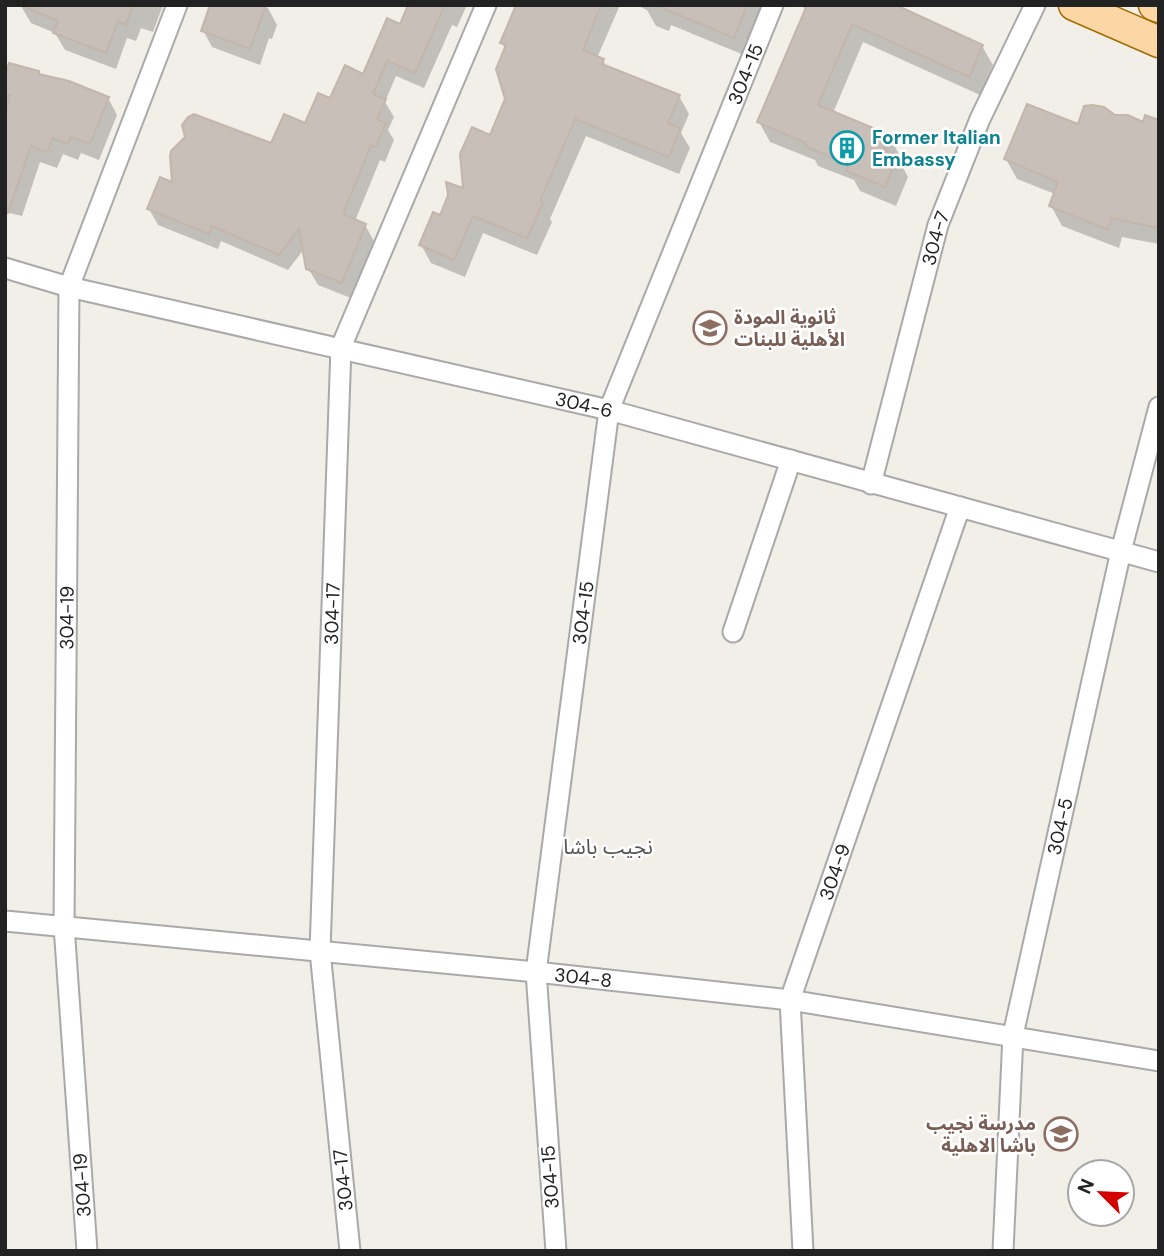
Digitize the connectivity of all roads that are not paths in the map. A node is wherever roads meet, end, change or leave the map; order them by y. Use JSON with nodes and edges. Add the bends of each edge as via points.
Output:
{"nodes":[{"id":1,"x":177,"y":5,"type":"edge"},
{"id":2,"x":486,"y":5,"type":"edge"},
{"id":3,"x":773,"y":5,"type":"edge"},
{"id":4,"x":1035,"y":5,"type":"edge"},
{"id":5,"x":1074,"y":5,"type":"edge"},
{"id":6,"x":1154,"y":5,"type":"edge"},
{"id":7,"x":1159,"y":7,"type":"edge"},
{"id":8,"x":1159,"y":42,"type":"edge"},
{"id":9,"x":5,"y":268,"type":"edge"},
{"id":10,"x":69,"y":287,"type":"junction"},
{"id":11,"x":341,"y":347,"type":"junction"},
{"id":12,"x":1159,"y":407,"type":"edge"},
{"id":13,"x":609,"y":410,"type":"junction"},
{"id":14,"x":791,"y":460,"type":"junction"},
{"id":15,"x":871,"y":484,"type":"junction"},
{"id":16,"x":960,"y":507,"type":"junction"},
{"id":17,"x":1121,"y":551,"type":"junction"},
{"id":18,"x":1159,"y":562,"type":"edge"},
{"id":19,"x":733,"y":632,"type":"dead end"},
{"id":20,"x":5,"y":921,"type":"edge"},
{"id":21,"x":64,"y":926,"type":"junction"},
{"id":22,"x":320,"y":951,"type":"junction"},
{"id":23,"x":536,"y":972,"type":"junction"},
{"id":24,"x":790,"y":999,"type":"junction"},
{"id":25,"x":1013,"y":1035,"type":"junction"},
{"id":26,"x":1159,"y":1062,"type":"edge"},
{"id":27,"x":86,"y":1251,"type":"edge"},
{"id":28,"x":350,"y":1251,"type":"edge"},
{"id":29,"x":556,"y":1251,"type":"edge"},
{"id":30,"x":803,"y":1251,"type":"edge"},
{"id":31,"x":1003,"y":1251,"type":"edge"}],
"edges":[{"from":1,"to":10,"type":"street","name":"304-19"},
{"from":2,"to":11,"type":"street","name":"304-17"},
{"from":3,"to":13,"type":"street","name":"304-15"},
{"from":4,"to":15,"type":"street","name":"304-7","via":[[980,119],[938,225]]},
{"from":5,"to":8,"type":"main road"},
{"from":6,"to":7,"type":"main road"},
{"from":9,"to":10,"type":"street","name":"304-6"},
{"from":10,"to":11,"type":"street","name":"304-6"},
{"from":10,"to":21,"type":"street","name":"304-19"},
{"from":11,"to":13,"type":"street","name":"304-6"},
{"from":11,"to":22,"type":"street","name":"304-17"},
{"from":12,"to":17,"type":"street","name":"304-5"},
{"from":13,"to":14,"type":"street","name":"304-6"},
{"from":13,"to":23,"type":"street","name":"304-15"},
{"from":14,"to":15,"type":"street","name":"304-6"},
{"from":14,"to":19,"type":"street"},
{"from":15,"to":16,"type":"street","name":"304-6"},
{"from":16,"to":17,"type":"street","name":"304-6"},
{"from":16,"to":24,"type":"street","name":"304-9"},
{"from":17,"to":18,"type":"street","name":"304-6"},
{"from":17,"to":25,"type":"street","name":"304-5"},
{"from":20,"to":21,"type":"street","name":"304-8"},
{"from":21,"to":22,"type":"street","name":"304-8"},
{"from":21,"to":27,"type":"street","name":"304-19"},
{"from":22,"to":23,"type":"street","name":"304-8"},
{"from":22,"to":28,"type":"street","name":"304-17"},
{"from":23,"to":24,"type":"street","name":"304-8"},
{"from":23,"to":29,"type":"street","name":"304-15"},
{"from":24,"to":25,"type":"street","name":"304-8"},
{"from":24,"to":30,"type":"street","name":"304-9"},
{"from":25,"to":26,"type":"street","name":"304-8"},
{"from":25,"to":31,"type":"street","name":"304-5"}]}
